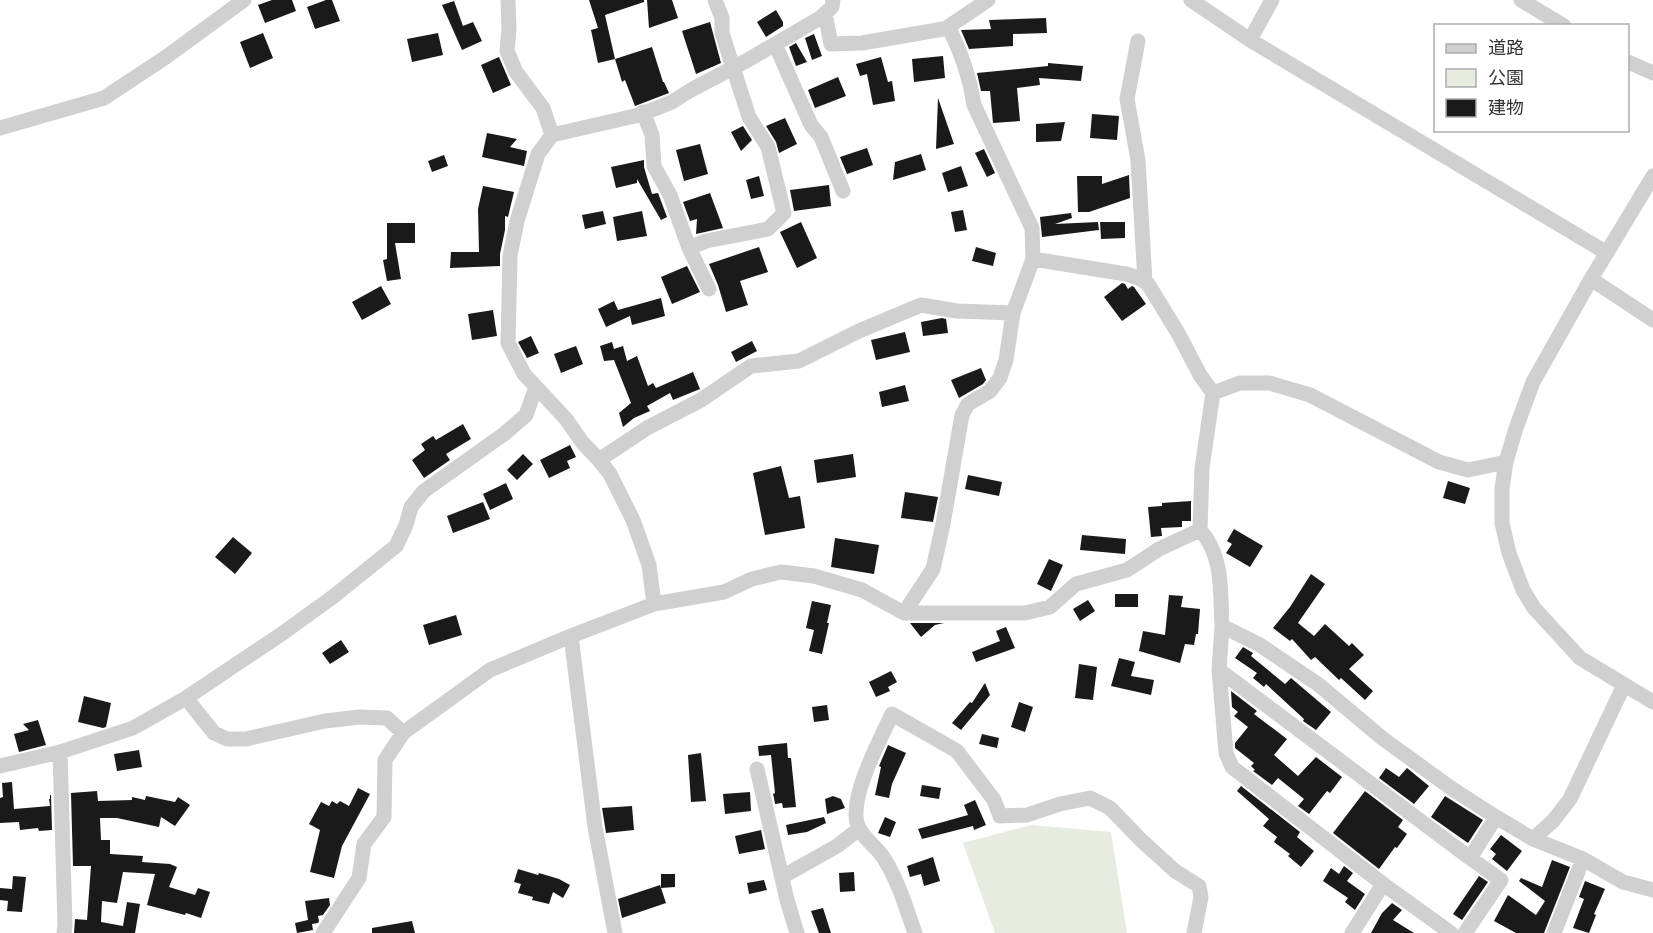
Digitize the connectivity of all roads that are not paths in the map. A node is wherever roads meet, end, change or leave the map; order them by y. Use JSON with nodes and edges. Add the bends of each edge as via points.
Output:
{"nodes":[{"id":1,"x":244,"y":0,"type":"edge"},
{"id":2,"x":508,"y":0,"type":"edge"},
{"id":3,"x":715,"y":0,"type":"edge"},
{"id":4,"x":833,"y":0,"type":"edge"},
{"id":5,"x":988,"y":0,"type":"edge"},
{"id":6,"x":1191,"y":0,"type":"edge"},
{"id":7,"x":1272,"y":0,"type":"edge"},
{"id":8,"x":1521,"y":0,"type":"edge"},
{"id":9,"x":825,"y":14,"type":"junction"},
{"id":10,"x":1561,"y":24,"type":"edge"},
{"id":11,"x":945,"y":29,"type":"junction"},
{"id":12,"x":1250,"y":40,"type":"junction"},
{"id":13,"x":1138,"y":41,"type":"dead end"},
{"id":14,"x":775,"y":44,"type":"junction"},
{"id":15,"x":1629,"y":62,"type":"edge"},
{"id":16,"x":734,"y":67,"type":"junction"},
{"id":17,"x":1653,"y":73,"type":"edge"},
{"id":18,"x":643,"y":112,"type":"junction"},
{"id":19,"x":0,"y":128,"type":"edge"},
{"id":20,"x":552,"y":135,"type":"junction"},
{"id":21,"x":1653,"y":176,"type":"edge"},
{"id":22,"x":843,"y":191,"type":"dead end"},
{"id":23,"x":690,"y":248,"type":"junction"},
{"id":24,"x":1607,"y":252,"type":"junction"},
{"id":25,"x":1033,"y":259,"type":"junction"},
{"id":26,"x":1591,"y":279,"type":"junction"},
{"id":27,"x":1145,"y":282,"type":"junction"},
{"id":28,"x":709,"y":289,"type":"dead end"},
{"id":29,"x":1013,"y":313,"type":"junction"},
{"id":30,"x":1653,"y":320,"type":"edge"},
{"id":31,"x":536,"y":387,"type":"junction"},
{"id":32,"x":1213,"y":393,"type":"junction"},
{"id":33,"x":599,"y":460,"type":"junction"},
{"id":34,"x":1506,"y":462,"type":"junction"},
{"id":35,"x":1200,"y":530,"type":"junction"},
{"id":36,"x":654,"y":604,"type":"junction"},
{"id":37,"x":904,"y":613,"type":"junction"},
{"id":38,"x":1222,"y":626,"type":"junction"},
{"id":39,"x":571,"y":636,"type":"junction"},
{"id":40,"x":1219,"y":670,"type":"junction"},
{"id":41,"x":1624,"y":685,"type":"junction"},
{"id":42,"x":186,"y":698,"type":"junction"},
{"id":43,"x":1653,"y":702,"type":"edge"},
{"id":44,"x":403,"y":734,"type":"junction"},
{"id":45,"x":60,"y":752,"type":"junction"},
{"id":46,"x":0,"y":766,"type":"edge"},
{"id":47,"x":757,"y":769,"type":"dead end"},
{"id":48,"x":1496,"y":817,"type":"junction"},
{"id":49,"x":859,"y":828,"type":"junction"},
{"id":50,"x":1533,"y":839,"type":"junction"},
{"id":51,"x":1470,"y":858,"type":"junction"},
{"id":52,"x":1583,"y":859,"type":"junction"},
{"id":53,"x":782,"y":877,"type":"junction"},
{"id":54,"x":1383,"y":884,"type":"junction"},
{"id":55,"x":1653,"y":890,"type":"edge"},
{"id":56,"x":64,"y":933,"type":"edge"},
{"id":57,"x":324,"y":933,"type":"edge"},
{"id":58,"x":615,"y":933,"type":"edge"},
{"id":59,"x":797,"y":933,"type":"edge"},
{"id":60,"x":915,"y":933,"type":"edge"},
{"id":61,"x":1194,"y":933,"type":"edge"},
{"id":62,"x":1352,"y":933,"type":"edge"},
{"id":63,"x":1451,"y":933,"type":"edge"},
{"id":64,"x":1465,"y":933,"type":"edge"},
{"id":65,"x":1554,"y":933,"type":"edge"}],
"edges":[{"from":1,"to":19,"type":"street","via":[[104,98]]},
{"from":2,"to":20,"type":"street","via":[[507,51],[516,72],[543,108]]},
{"from":3,"to":16,"type":"street"},
{"from":4,"to":9,"type":"street"},
{"from":5,"to":11,"type":"street"},
{"from":6,"to":12,"type":"street"},
{"from":7,"to":12,"type":"street"},
{"from":8,"to":10,"type":"street"},
{"from":9,"to":11,"type":"street","via":[[831,44],[862,43]]},
{"from":9,"to":14,"type":"street"},
{"from":11,"to":25,"type":"street","via":[[949,28],[960,49],[974,105],[1032,228]]},
{"from":12,"to":24,"type":"street"},
{"from":13,"to":27,"type":"street","via":[[1127,99],[1138,160]]},
{"from":14,"to":16,"type":"street"},
{"from":14,"to":22,"type":"street"},
{"from":15,"to":17,"type":"street"},
{"from":16,"to":18,"type":"street","via":[[672,102]]},
{"from":16,"to":23,"type":"street","via":[[749,117],[768,147],[784,213],[768,229]]},
{"from":18,"to":20,"type":"street"},
{"from":18,"to":23,"type":"street","via":[[652,135],[654,166]]},
{"from":20,"to":31,"type":"street","via":[[538,154],[530,175],[510,256],[508,343],[524,374]]},
{"from":21,"to":24,"type":"street"},
{"from":23,"to":28,"type":"street"},
{"from":24,"to":26,"type":"street"},
{"from":25,"to":27,"type":"street","via":[[1126,274]]},
{"from":25,"to":29,"type":"street"},
{"from":26,"to":30,"type":"street"},
{"from":26,"to":34,"type":"street","via":[[1533,382]]},
{"from":27,"to":32,"type":"street"},
{"from":29,"to":33,"type":"street","via":[[921,305],[799,361],[752,366]]},
{"from":29,"to":37,"type":"street","via":[[1000,378],[990,391],[968,404],[962,415],[933,569]]},
{"from":31,"to":33,"type":"street"},
{"from":31,"to":42,"type":"street","via":[[526,414],[424,491],[411,507],[396,546],[334,596]]},
{"from":32,"to":34,"type":"street","via":[[1240,383],[1269,383],[1310,395],[1439,462],[1468,470]]},
{"from":32,"to":35,"type":"street","via":[[1202,468]]},
{"from":33,"to":36,"type":"street","via":[[633,520],[649,565]]},
{"from":34,"to":41,"type":"street","via":[[1503,523],[1523,590],[1534,608],[1580,658]]},
{"from":35,"to":37,"type":"street","via":[[1159,549],[1127,570],[1076,584],[1050,607],[1025,613]]},
{"from":35,"to":38,"type":"street","via":[[1219,567]]},
{"from":36,"to":37,"type":"street","via":[[724,592],[781,572],[814,576],[862,590]]},
{"from":36,"to":39,"type":"street"},
{"from":38,"to":40,"type":"street"},
{"from":38,"to":48,"type":"street","via":[[1270,651],[1382,738]]},
{"from":39,"to":44,"type":"street","via":[[490,670]]},
{"from":39,"to":58,"type":"street","via":[[594,827]]},
{"from":40,"to":51,"type":"street"},
{"from":40,"to":54,"type":"street","via":[[1226,753],[1232,767]]},
{"from":41,"to":43,"type":"street"},
{"from":41,"to":50,"type":"street","via":[[1570,799]]},
{"from":42,"to":44,"type":"street","via":[[214,733],[227,739],[246,739],[359,717],[387,718]]},
{"from":42,"to":45,"type":"street","via":[[133,728]]},
{"from":44,"to":57,"type":"street","via":[[385,760],[384,817],[364,844],[359,878]]},
{"from":45,"to":46,"type":"street"},
{"from":45,"to":56,"type":"street"},
{"from":47,"to":53,"type":"street"},
{"from":48,"to":50,"type":"street"},
{"from":48,"to":51,"type":"street"},
{"from":49,"to":53,"type":"street","via":[[837,846]]},
{"from":49,"to":60,"type":"street","via":[[884,857]]},
{"from":49,"to":61,"type":"street","via":[[856,806],[862,785],[892,714],[957,751],[994,800],[1000,816],[1027,815],[1090,798],[1110,808],[1175,871],[1199,886],[1201,897]]},
{"from":50,"to":52,"type":"street"},
{"from":51,"to":64,"type":"street","via":[[1501,880]]},
{"from":52,"to":55,"type":"street","via":[[1623,882]]},
{"from":52,"to":65,"type":"street"},
{"from":53,"to":59,"type":"street"},
{"from":54,"to":62,"type":"street"},
{"from":54,"to":63,"type":"street"}]}
